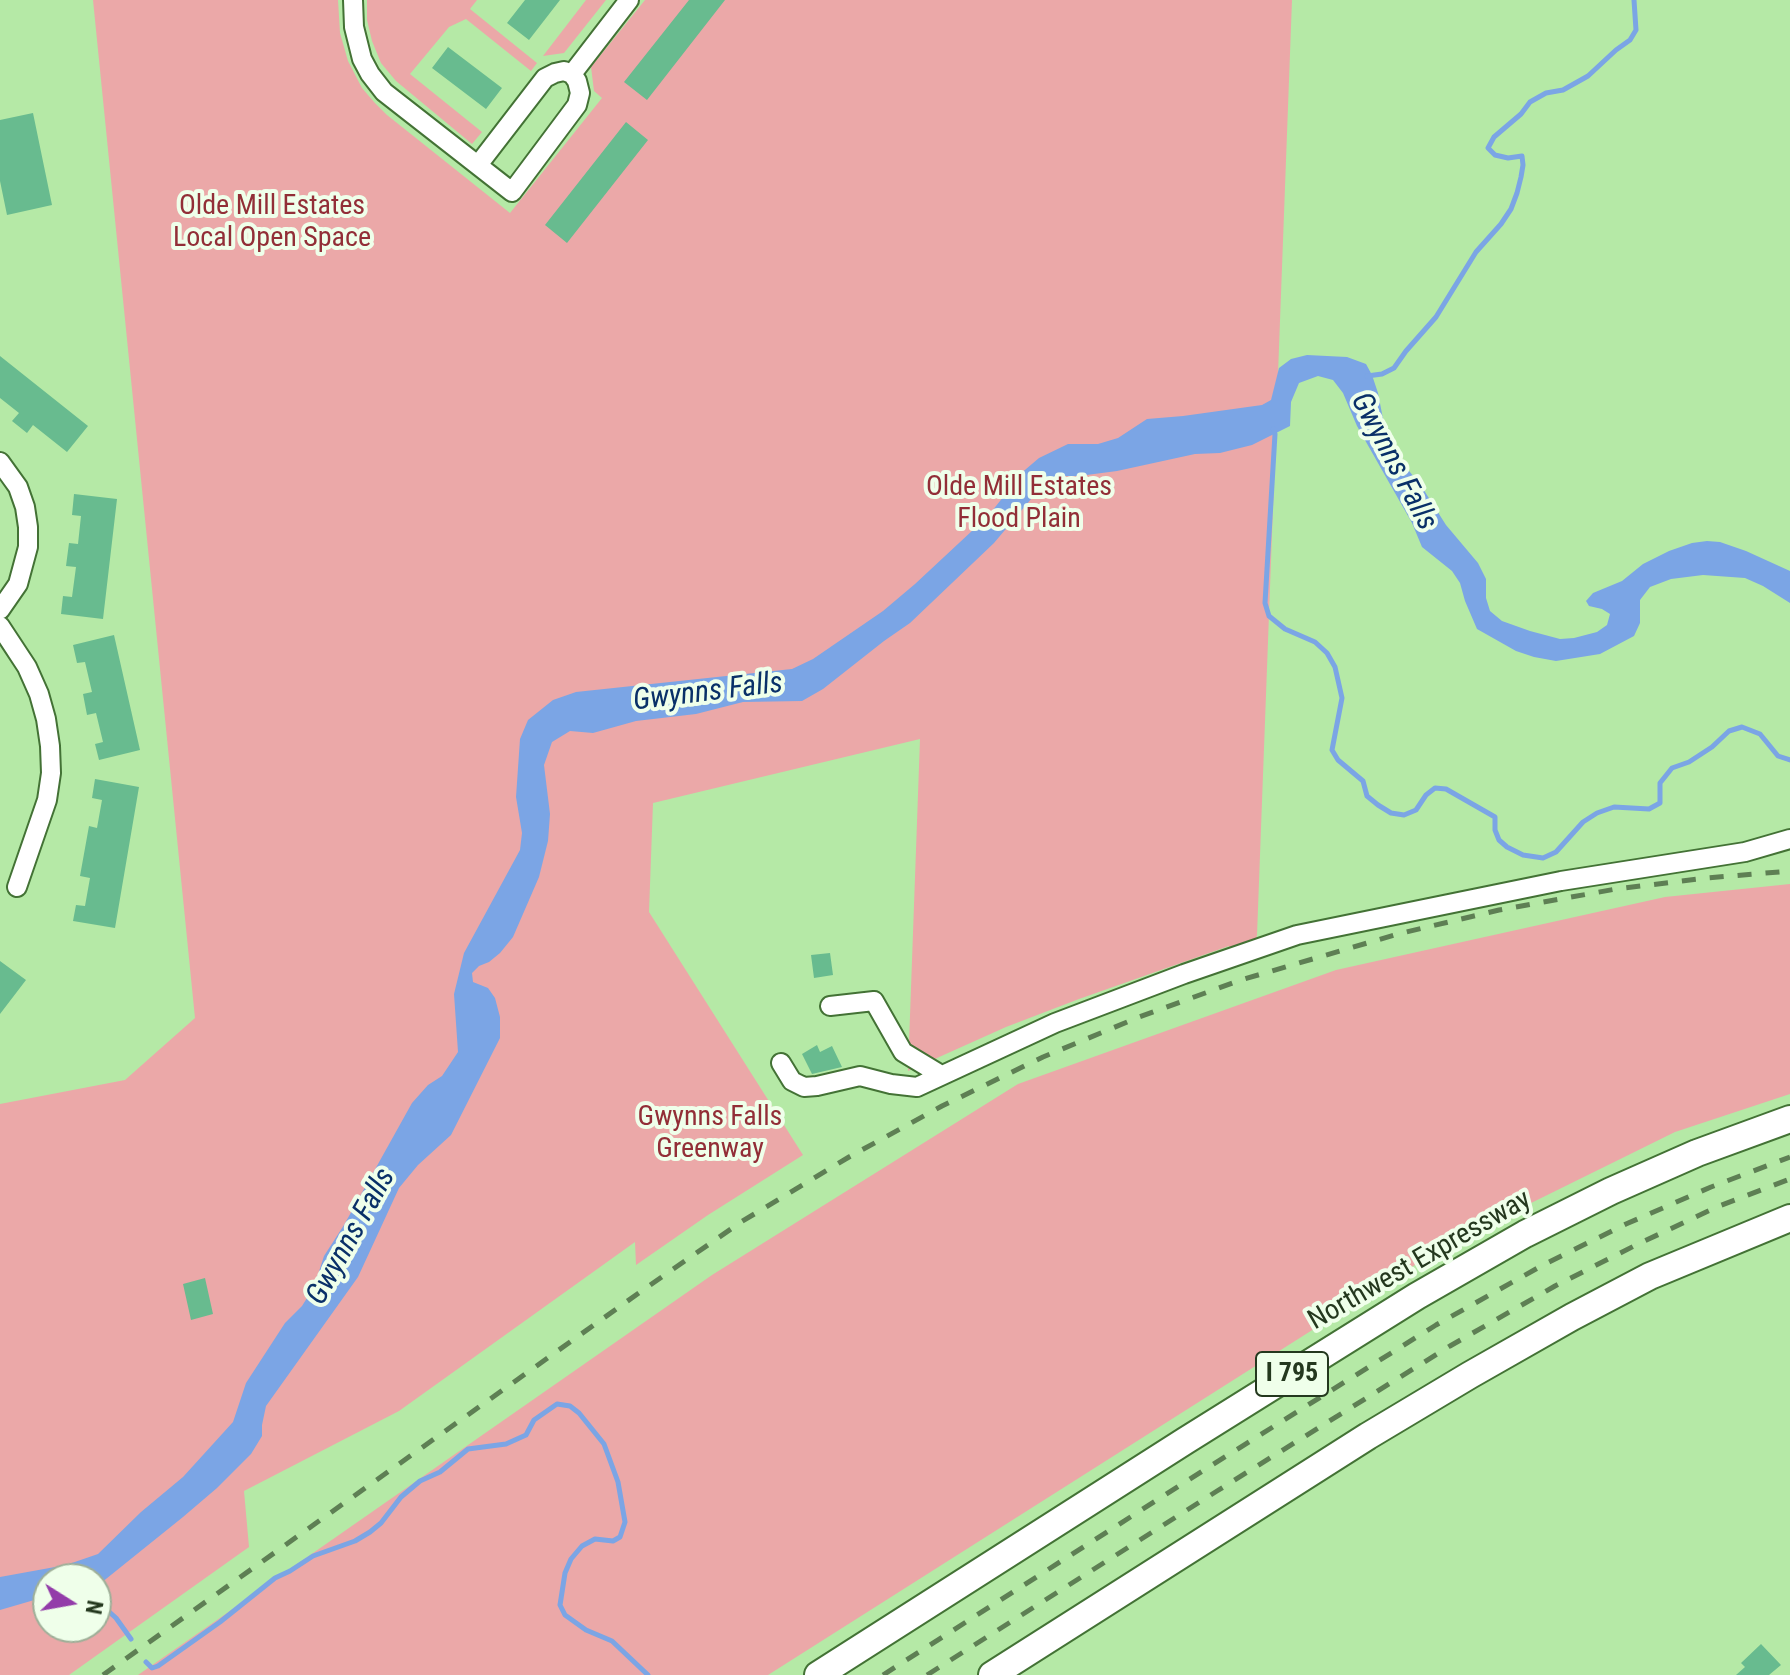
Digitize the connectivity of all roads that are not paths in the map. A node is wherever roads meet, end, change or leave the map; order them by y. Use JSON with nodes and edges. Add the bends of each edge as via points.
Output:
{"nodes":[{"id":1,"x":353,"y":0,"type":"edge"},
{"id":2,"x":629,"y":0,"type":"edge"},
{"id":3,"x":572,"y":74,"type":"junction"},
{"id":4,"x":478,"y":165,"type":"junction"},
{"id":5,"x":0,"y":462,"type":"edge"},
{"id":6,"x":0,"y":610,"type":"edge"},
{"id":7,"x":0,"y":626,"type":"edge"},
{"id":8,"x":1790,"y":839,"type":"edge"},
{"id":9,"x":17,"y":887,"type":"dead end"},
{"id":10,"x":830,"y":1006,"type":"dead end"},
{"id":11,"x":781,"y":1063,"type":"dead end"},
{"id":12,"x":941,"y":1075,"type":"junction"},
{"id":13,"x":1790,"y":1119,"type":"edge"},
{"id":14,"x":1790,"y":1218,"type":"edge"},
{"id":15,"x":818,"y":1675,"type":"edge"},
{"id":16,"x":992,"y":1675,"type":"edge"}],
"edges":[{"from":1,"to":4,"type":"street","via":[[357,42],[377,83]]},
{"from":2,"to":3,"type":"street"},
{"from":3,"to":4,"type":"street","via":[[564,71],[545,78]]},
{"from":3,"to":4,"type":"street","via":[[580,93],[577,105],[512,192]]},
{"from":5,"to":6,"type":"street","via":[[18,487],[28,527],[18,584]]},
{"from":7,"to":9,"type":"street","via":[[39,694],[50,746],[47,800]]},
{"from":8,"to":12,"type":"street","via":[[1745,852],[1561,881],[1297,935],[1055,1023]]},
{"from":10,"to":12,"type":"street","via":[[874,1001],[903,1052]]},
{"from":11,"to":12,"type":"street","via":[[792,1081],[804,1087],[860,1076],[917,1087]]},
{"from":13,"to":15,"type":"highway","name":"Northwest Expressway","number":"I 795","via":[[1611,1191],[1430,1288]]},
{"from":14,"to":16,"type":"highway","via":[[1650,1276],[1483,1367]]}]}
